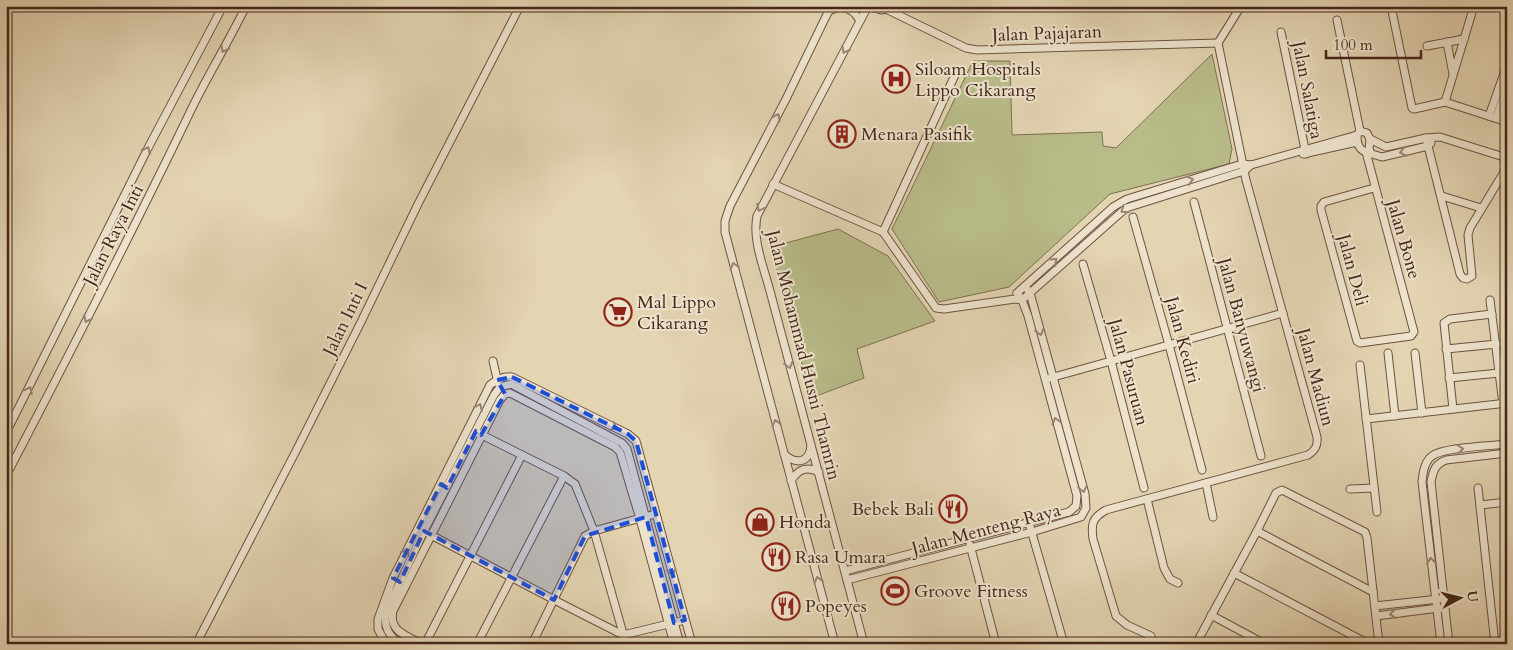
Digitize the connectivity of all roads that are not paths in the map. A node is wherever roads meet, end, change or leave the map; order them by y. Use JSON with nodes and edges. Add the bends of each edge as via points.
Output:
{"nodes":[{"id":1,"x":223,"y":6,"type":"edge"},
{"id":2,"x":246,"y":6,"type":"edge"},
{"id":3,"x":520,"y":6,"type":"edge"},
{"id":4,"x":867,"y":6,"type":"edge"},
{"id":5,"x":1241,"y":6,"type":"edge"},
{"id":6,"x":1391,"y":6,"type":"edge"},
{"id":7,"x":1474,"y":6,"type":"edge"},
{"id":8,"x":885,"y":8,"type":"edge"},
{"id":9,"x":830,"y":9,"type":"edge"},
{"id":10,"x":1337,"y":20,"type":"dead end"},
{"id":11,"x":860,"y":21,"type":"junction"},
{"id":12,"x":1281,"y":32,"type":"dead end"},
{"id":13,"x":1464,"y":39,"type":"junction"},
{"id":14,"x":1447,"y":42,"type":"junction"},
{"id":15,"x":1218,"y":43,"type":"junction"},
{"id":16,"x":1427,"y":46,"type":"dead end"},
{"id":17,"x":1507,"y":65,"type":"edge"},
{"id":18,"x":956,"y":75,"type":"dead end"},
{"id":19,"x":1454,"y":77,"type":"junction"},
{"id":20,"x":1507,"y":87,"type":"edge"},
{"id":21,"x":1445,"y":102,"type":"junction"},
{"id":22,"x":1493,"y":117,"type":"junction"},
{"id":23,"x":1507,"y":122,"type":"edge"},
{"id":24,"x":1358,"y":136,"type":"junction"},
{"id":25,"x":1426,"y":138,"type":"junction"},
{"id":26,"x":1436,"y":138,"type":"junction"},
{"id":27,"x":1370,"y":139,"type":"junction"},
{"id":28,"x":1428,"y":146,"type":"junction"},
{"id":29,"x":1368,"y":151,"type":"junction"},
{"id":30,"x":1303,"y":152,"type":"junction"},
{"id":31,"x":1507,"y":158,"type":"edge"},
{"id":32,"x":1507,"y":167,"type":"edge"},
{"id":33,"x":1243,"y":168,"type":"junction"},
{"id":34,"x":773,"y":184,"type":"junction"},
{"id":35,"x":1374,"y":188,"type":"junction"},
{"id":36,"x":1442,"y":196,"type":"junction"},
{"id":37,"x":1194,"y":202,"type":"dead end"},
{"id":38,"x":1482,"y":208,"type":"junction"},
{"id":39,"x":1133,"y":217,"type":"dead end"},
{"id":40,"x":883,"y":232,"type":"junction"},
{"id":41,"x":1083,"y":264,"type":"dead end"},
{"id":42,"x":1025,"y":286,"type":"junction"},
{"id":43,"x":1030,"y":293,"type":"junction"},
{"id":44,"x":1017,"y":298,"type":"junction"},
{"id":45,"x":1490,"y":300,"type":"dead end"},
{"id":46,"x":1283,"y":313,"type":"junction"},
{"id":47,"x":1492,"y":314,"type":"junction"},
{"id":48,"x":1228,"y":329,"type":"junction"},
{"id":49,"x":1413,"y":334,"type":"joint"},
{"id":50,"x":1497,"y":344,"type":"junction"},
{"id":51,"x":1169,"y":345,"type":"junction"},
{"id":52,"x":1446,"y":349,"type":"junction"},
{"id":53,"x":1388,"y":353,"type":"dead end"},
{"id":54,"x":1415,"y":353,"type":"dead end"},
{"id":55,"x":493,"y":361,"type":"dead end"},
{"id":56,"x":1112,"y":361,"type":"junction"},
{"id":57,"x":1360,"y":365,"type":"dead end"},
{"id":58,"x":1499,"y":373,"type":"junction"},
{"id":59,"x":1053,"y":377,"type":"junction"},
{"id":60,"x":1449,"y":378,"type":"junction"},
{"id":61,"x":1044,"y":379,"type":"junction"},
{"id":62,"x":497,"y":380,"type":"junction"},
{"id":63,"x":503,"y":390,"type":"junction"},
{"id":64,"x":1505,"y":404,"type":"edge"},
{"id":65,"x":1453,"y":409,"type":"junction"},
{"id":66,"x":1422,"y":413,"type":"junction"},
{"id":67,"x":1395,"y":416,"type":"junction"},
{"id":68,"x":1366,"y":419,"type":"junction"},
{"id":69,"x":6,"y":433,"type":"edge"},
{"id":70,"x":479,"y":433,"type":"junction"},
{"id":71,"x":1507,"y":444,"type":"edge"},
{"id":72,"x":811,"y":445,"type":"junction"},
{"id":73,"x":1507,"y":453,"type":"edge"},
{"id":74,"x":784,"y":454,"type":"junction"},
{"id":75,"x":522,"y":455,"type":"junction"},
{"id":76,"x":1262,"y":456,"type":"dead end"},
{"id":77,"x":1202,"y":470,"type":"dead end"},
{"id":78,"x":819,"y":472,"type":"junction"},
{"id":79,"x":6,"y":476,"type":"edge"},
{"id":80,"x":564,"y":476,"type":"junction"},
{"id":81,"x":791,"y":481,"type":"junction"},
{"id":82,"x":1206,"y":483,"type":"junction"},
{"id":83,"x":444,"y":486,"type":"junction"},
{"id":84,"x":1144,"y":488,"type":"dead end"},
{"id":85,"x":1374,"y":488,"type":"junction"},
{"id":86,"x":1478,"y":488,"type":"dead end"},
{"id":87,"x":1350,"y":490,"type":"dead end"},
{"id":88,"x":1147,"y":499,"type":"junction"},
{"id":89,"x":1507,"y":502,"type":"edge"},
{"id":90,"x":1480,"y":505,"type":"junction"},
{"id":91,"x":1377,"y":512,"type":"dead end"},
{"id":92,"x":656,"y":514,"type":"junction"},
{"id":93,"x":1213,"y":517,"type":"dead end"},
{"id":94,"x":643,"y":518,"type":"junction"},
{"id":95,"x":1029,"y":522,"type":"junction"},
{"id":96,"x":424,"y":531,"type":"junction"},
{"id":97,"x":594,"y":531,"type":"junction"},
{"id":98,"x":1257,"y":531,"type":"junction"},
{"id":99,"x":1032,"y":532,"type":"junction"},
{"id":100,"x":432,"y":536,"type":"junction"},
{"id":101,"x":969,"y":538,"type":"junction"},
{"id":102,"x":971,"y":548,"type":"junction"},
{"id":103,"x":470,"y":557,"type":"junction"},
{"id":104,"x":845,"y":571,"type":"junction"},
{"id":105,"x":1234,"y":573,"type":"junction"},
{"id":106,"x":511,"y":578,"type":"junction"},
{"id":107,"x":397,"y":580,"type":"junction"},
{"id":108,"x":847,"y":580,"type":"junction"},
{"id":109,"x":1178,"y":583,"type":"dead end"},
{"id":110,"x":1373,"y":592,"type":"junction"},
{"id":111,"x":1444,"y":598,"type":"junction"},
{"id":112,"x":1435,"y":599,"type":"junction"},
{"id":113,"x":554,"y":600,"type":"junction"},
{"id":114,"x":1375,"y":606,"type":"junction"},
{"id":115,"x":1445,"y":607,"type":"junction"},
{"id":116,"x":1436,"y":609,"type":"junction"},
{"id":117,"x":1211,"y":615,"type":"junction"},
{"id":118,"x":1376,"y":616,"type":"junction"},
{"id":119,"x":685,"y":620,"type":"junction"},
{"id":120,"x":671,"y":624,"type":"junction"},
{"id":121,"x":623,"y":634,"type":"junction"},
{"id":122,"x":1151,"y":636,"type":"dead end"},
{"id":123,"x":1507,"y":640,"type":"edge"},
{"id":124,"x":1495,"y":643,"type":"edge"},
{"id":125,"x":196,"y":644,"type":"edge"},
{"id":126,"x":388,"y":644,"type":"edge"},
{"id":127,"x":402,"y":644,"type":"edge"},
{"id":128,"x":424,"y":644,"type":"edge"},
{"id":129,"x":477,"y":644,"type":"edge"},
{"id":130,"x":533,"y":644,"type":"edge"},
{"id":131,"x":626,"y":644,"type":"edge"},
{"id":132,"x":674,"y":644,"type":"edge"},
{"id":133,"x":680,"y":644,"type":"edge"},
{"id":134,"x":692,"y":644,"type":"edge"},
{"id":135,"x":835,"y":644,"type":"edge"},
{"id":136,"x":864,"y":644,"type":"edge"},
{"id":137,"x":996,"y":644,"type":"edge"},
{"id":138,"x":1064,"y":644,"type":"edge"},
{"id":139,"x":1196,"y":644,"type":"edge"},
{"id":140,"x":1265,"y":644,"type":"edge"},
{"id":141,"x":1369,"y":644,"type":"edge"},
{"id":142,"x":1379,"y":644,"type":"edge"},
{"id":143,"x":1441,"y":644,"type":"edge"},
{"id":144,"x":1449,"y":644,"type":"edge"}],
"edges":[{"from":69,"to":1,"type":"street","name":"Jalan Raya Inti","one_way":true},
{"from":2,"to":79,"type":"street","name":"Jalan Raya Inti","one_way":true},
{"from":3,"to":125,"type":"street","name":"Jalan Inti I"},
{"from":4,"to":8,"type":"street","name":"Jalan Pajajaran"},
{"from":4,"to":11,"type":"street","name":"Jalan Mohammad Husni Thamrin"},
{"from":5,"to":15,"type":"street"},
{"from":6,"to":21,"type":"street","via":[[1412,108]]},
{"from":7,"to":13,"type":"street"},
{"from":8,"to":15,"type":"street","name":"Jalan Pajajaran","via":[[966,48],[978,50]]},
{"from":9,"to":11,"type":"street","via":[[847,8]]},
{"from":74,"to":9,"type":"street","one_way":true,"via":[[725,232],[725,221]]},
{"from":10,"to":24,"type":"street"},
{"from":11,"to":34,"type":"street","name":"Jalan Mohammad Husni Thamrin","one_way":true},
{"from":12,"to":30,"type":"street","name":"Jalan Salatiga"},
{"from":13,"to":14,"type":"street"},
{"from":13,"to":19,"type":"street"},
{"from":14,"to":16,"type":"street"},
{"from":14,"to":19,"type":"street"},
{"from":15,"to":33,"type":"street","name":"Jalan Madiun"},
{"from":17,"to":22,"type":"street"},
{"from":18,"to":40,"type":"street"},
{"from":19,"to":21,"type":"street"},
{"from":20,"to":22,"type":"street"},
{"from":21,"to":22,"type":"street"},
{"from":22,"to":23,"type":"street"},
{"from":24,"to":27,"type":"street","via":[[1367,133]]},
{"from":24,"to":29,"type":"street","via":[[1359,147]]},
{"from":24,"to":30,"type":"street"},
{"from":25,"to":26,"type":"street"},
{"from":25,"to":27,"type":"street","via":[[1386,147]]},
{"from":25,"to":28,"type":"street"},
{"from":26,"to":28,"type":"street"},
{"from":26,"to":31,"type":"street","via":[[1447,138]]},
{"from":27,"to":29,"type":"street"},
{"from":28,"to":29,"type":"street","one_way":true,"via":[[1382,157]]},
{"from":28,"to":36,"type":"street"},
{"from":29,"to":35,"type":"street","name":"Jalan Bone"},
{"from":30,"to":33,"type":"street"},
{"from":32,"to":38,"type":"street"},
{"from":42,"to":33,"type":"street","one_way":true,"via":[[1120,202]]},
{"from":33,"to":43,"type":"street","one_way":true,"via":[[1126,208]]},
{"from":33,"to":46,"type":"street","name":"Jalan Madiun"},
{"from":34,"to":40,"type":"street"},
{"from":34,"to":72,"type":"street","name":"Jalan Mohammad Husni Thamrin","one_way":true,"via":[[757,216],[755,235]]},
{"from":35,"to":49,"type":"street","name":"Jalan Bone"},
{"from":35,"to":49,"type":"street","name":"Jalan Deli","via":[[1324,202],[1321,210],[1357,341]]},
{"from":36,"to":38,"type":"street"},
{"from":36,"to":38,"type":"street","via":[[1460,274],[1466,279],[1472,276],[1469,231]]},
{"from":37,"to":48,"type":"street","name":"Jalan Banyuwangi"},
{"from":39,"to":51,"type":"street","name":"Jalan Kediri"},
{"from":40,"to":44,"type":"street","via":[[936,308]]},
{"from":41,"to":56,"type":"street","name":"Jalan Pasuruan"},
{"from":42,"to":43,"type":"street","name":"Jalan Menteng Raya"},
{"from":42,"to":44,"type":"street"},
{"from":43,"to":44,"type":"street"},
{"from":43,"to":59,"type":"street","name":"Jalan Menteng Raya","one_way":true},
{"from":44,"to":61,"type":"street","name":"Jalan Menteng Raya"},
{"from":45,"to":47,"type":"street"},
{"from":46,"to":48,"type":"street"},
{"from":46,"to":82,"type":"street","name":"Jalan Madiun","via":[[1317,438],[1316,447],[1308,456]]},
{"from":47,"to":50,"type":"street"},
{"from":47,"to":52,"type":"street","via":[[1448,319],[1444,323]]},
{"from":48,"to":51,"type":"street"},
{"from":48,"to":76,"type":"street","name":"Jalan Banyuwangi"},
{"from":50,"to":52,"type":"street"},
{"from":50,"to":58,"type":"street"},
{"from":51,"to":56,"type":"street"},
{"from":51,"to":77,"type":"street","name":"Jalan Kediri"},
{"from":52,"to":60,"type":"street"},
{"from":53,"to":67,"type":"street"},
{"from":54,"to":66,"type":"street"},
{"from":55,"to":62,"type":"street"},
{"from":56,"to":59,"type":"street"},
{"from":56,"to":84,"type":"street","name":"Jalan Pasuruan"},
{"from":57,"to":68,"type":"street"},
{"from":58,"to":60,"type":"street"},
{"from":58,"to":64,"type":"street"},
{"from":59,"to":61,"type":"street"},
{"from":59,"to":99,"type":"street","name":"Jalan Menteng Raya","one_way":true,"via":[[1086,508],[1081,517]]},
{"from":60,"to":65,"type":"street"},
{"from":95,"to":61,"type":"street","name":"Jalan Menteng Raya","one_way":true,"via":[[1069,512],[1076,506],[1077,496]]},
{"from":62,"to":63,"type":"street"},
{"from":83,"to":62,"type":"street","one_way":true,"via":[[490,385]]},
{"from":62,"to":92,"type":"street","one_way":true,"via":[[512,377],[628,434],[636,441]]},
{"from":63,"to":70,"type":"street","via":[[494,395]]},
{"from":63,"to":94,"type":"street","via":[[511,384],[622,443],[627,449]]},
{"from":64,"to":65,"type":"street"},
{"from":65,"to":66,"type":"street"},
{"from":66,"to":67,"type":"street"},
{"from":67,"to":68,"type":"street"},
{"from":68,"to":85,"type":"street"},
{"from":70,"to":75,"type":"street"},
{"from":70,"to":83,"type":"street"},
{"from":70,"to":100,"type":"street"},
{"from":112,"to":71,"type":"street","one_way":true,"via":[[1422,482],[1428,461],[1439,452]]},
{"from":72,"to":74,"type":"street","via":[[805,459],[798,461]]},
{"from":72,"to":78,"type":"street","name":"Jalan Mohammad Husni Thamrin"},
{"from":73,"to":111,"type":"street","via":[[1446,460],[1437,464],[1432,472]]},
{"from":74,"to":81,"type":"street"},
{"from":75,"to":80,"type":"street"},
{"from":75,"to":103,"type":"street"},
{"from":78,"to":81,"type":"street","via":[[806,468],[795,474]]},
{"from":78,"to":104,"type":"street","name":"Jalan Mohammad Husni Thamrin"},
{"from":80,"to":97,"type":"street","via":[[575,484]]},
{"from":80,"to":106,"type":"street"},
{"from":135,"to":81,"type":"street","one_way":true},
{"from":82,"to":88,"type":"street","name":"Jalan Madiun"},
{"from":82,"to":93,"type":"street"},
{"from":83,"to":96,"type":"street"},
{"from":107,"to":83,"type":"street","one_way":true},
{"from":85,"to":87,"type":"street"},
{"from":85,"to":91,"type":"street"},
{"from":86,"to":90,"type":"street"},
{"from":88,"to":109,"type":"street","via":[[1164,568],[1170,579]]},
{"from":88,"to":122,"type":"street","name":"Jalan Madiun","via":[[1106,510],[1091,527],[1116,616]]},
{"from":89,"to":90,"type":"street"},
{"from":90,"to":124,"type":"street"},
{"from":92,"to":94,"type":"street"},
{"from":92,"to":119,"type":"street","one_way":true},
{"from":94,"to":97,"type":"street"},
{"from":94,"to":120,"type":"street"},
{"from":95,"to":99,"type":"street"},
{"from":95,"to":101,"type":"street","name":"Jalan Menteng Raya"},
{"from":96,"to":100,"type":"street"},
{"from":96,"to":107,"type":"street"},
{"from":97,"to":113,"type":"street","via":[[585,536]]},
{"from":97,"to":121,"type":"street"},
{"from":98,"to":105,"type":"street"},
{"from":98,"to":110,"type":"street"},
{"from":98,"to":110,"type":"street","via":[[1276,493],[1282,490],[1365,532]]},
{"from":99,"to":102,"type":"street","name":"Jalan Menteng Raya"},
{"from":99,"to":138,"type":"street"},
{"from":100,"to":103,"type":"street"},
{"from":100,"to":128,"type":"street","via":[[391,617],[401,634]]},
{"from":101,"to":102,"type":"street"},
{"from":101,"to":104,"type":"street","name":"Jalan Menteng Raya"},
{"from":102,"to":108,"type":"street","name":"Jalan Menteng Raya"},
{"from":102,"to":137,"type":"street"},
{"from":103,"to":106,"type":"street"},
{"from":103,"to":128,"type":"street"},
{"from":104,"to":108,"type":"street","name":"Jalan Mohammad Husni Thamrin"},
{"from":105,"to":117,"type":"street"},
{"from":105,"to":141,"type":"street"},
{"from":106,"to":113,"type":"street"},
{"from":106,"to":129,"type":"street"},
{"from":107,"to":126,"type":"street","via":[[378,619],[378,629]]},
{"from":107,"to":127,"type":"street","via":[[385,619],[388,632]]},
{"from":108,"to":136,"type":"street","name":"Jalan Mohammad Husni Thamrin"},
{"from":110,"to":114,"type":"street"},
{"from":111,"to":112,"type":"street"},
{"from":111,"to":115,"type":"street"},
{"from":112,"to":114,"type":"street"},
{"from":112,"to":116,"type":"street"},
{"from":113,"to":121,"type":"street"},
{"from":113,"to":130,"type":"street"},
{"from":114,"to":118,"type":"street"},
{"from":115,"to":116,"type":"street"},
{"from":115,"to":144,"type":"street"},
{"from":116,"to":118,"type":"street","one_way":true},
{"from":116,"to":143,"type":"street"},
{"from":117,"to":139,"type":"street"},
{"from":117,"to":140,"type":"street"},
{"from":118,"to":142,"type":"street"},
{"from":119,"to":120,"type":"street"},
{"from":119,"to":134,"type":"street"},
{"from":120,"to":121,"type":"street"},
{"from":120,"to":132,"type":"street"},
{"from":120,"to":133,"type":"street"},
{"from":121,"to":131,"type":"street"},
{"from":123,"to":124,"type":"street"}]}
